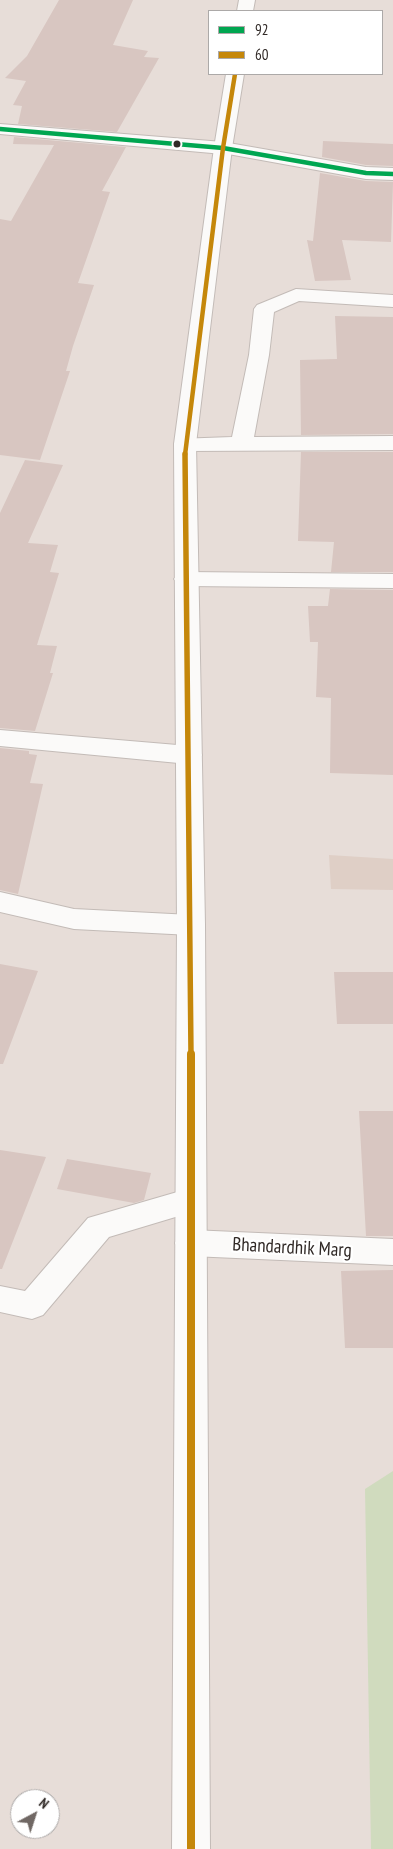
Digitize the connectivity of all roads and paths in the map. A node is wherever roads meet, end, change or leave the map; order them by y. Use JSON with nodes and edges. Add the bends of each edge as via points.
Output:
{"nodes":[{"id":1,"x":235,"y":75,"type":"edge"},
{"id":2,"x":0,"y":129,"type":"edge"},
{"id":3,"x":223,"y":148,"type":"junction"},
{"id":4,"x":393,"y":174,"type":"edge"},
{"id":5,"x":393,"y":301,"type":"edge"},
{"id":6,"x":393,"y":443,"type":"edge"},
{"id":7,"x":185,"y":444,"type":"junction"},
{"id":8,"x":242,"y":444,"type":"junction"},
{"id":9,"x":186,"y":579,"type":"junction"},
{"id":10,"x":393,"y":581,"type":"edge"},
{"id":11,"x":0,"y":738,"type":"edge"},
{"id":12,"x":189,"y":756,"type":"junction"},
{"id":13,"x":0,"y":902,"type":"edge"},
{"id":14,"x":191,"y":925,"type":"junction"},
{"id":15,"x":191,"y":1200,"type":"junction"},
{"id":16,"x":191,"y":1243,"type":"junction"},
{"id":17,"x":393,"y":1252,"type":"edge"},
{"id":18,"x":0,"y":1299,"type":"edge"},
{"id":19,"x":191,"y":1849,"type":"edge"}],
"edges":[{"from":1,"to":3,"type":"main road"},
{"from":2,"to":3,"type":"main road"},
{"from":3,"to":4,"type":"main road","via":[[366,174]]},
{"from":3,"to":7,"type":"main road"},
{"from":5,"to":8,"type":"main road","via":[[296,295],[264,309]]},
{"from":6,"to":8,"type":"main road"},
{"from":7,"to":8,"type":"main road"},
{"from":7,"to":9,"type":"main road"},
{"from":9,"to":10,"type":"main road"},
{"from":9,"to":12,"type":"main road"},
{"from":11,"to":12,"type":"main road"},
{"from":12,"to":14,"type":"main road"},
{"from":13,"to":14,"type":"main road","via":[[74,919]]},
{"from":14,"to":15,"type":"main road"},
{"from":15,"to":16,"type":"main road"},
{"from":15,"to":18,"type":"main road","via":[[99,1226],[32,1306]]},
{"from":16,"to":17,"type":"main road","name":"Bhandardhik Marg"},
{"from":16,"to":19,"type":"main road"}]}
